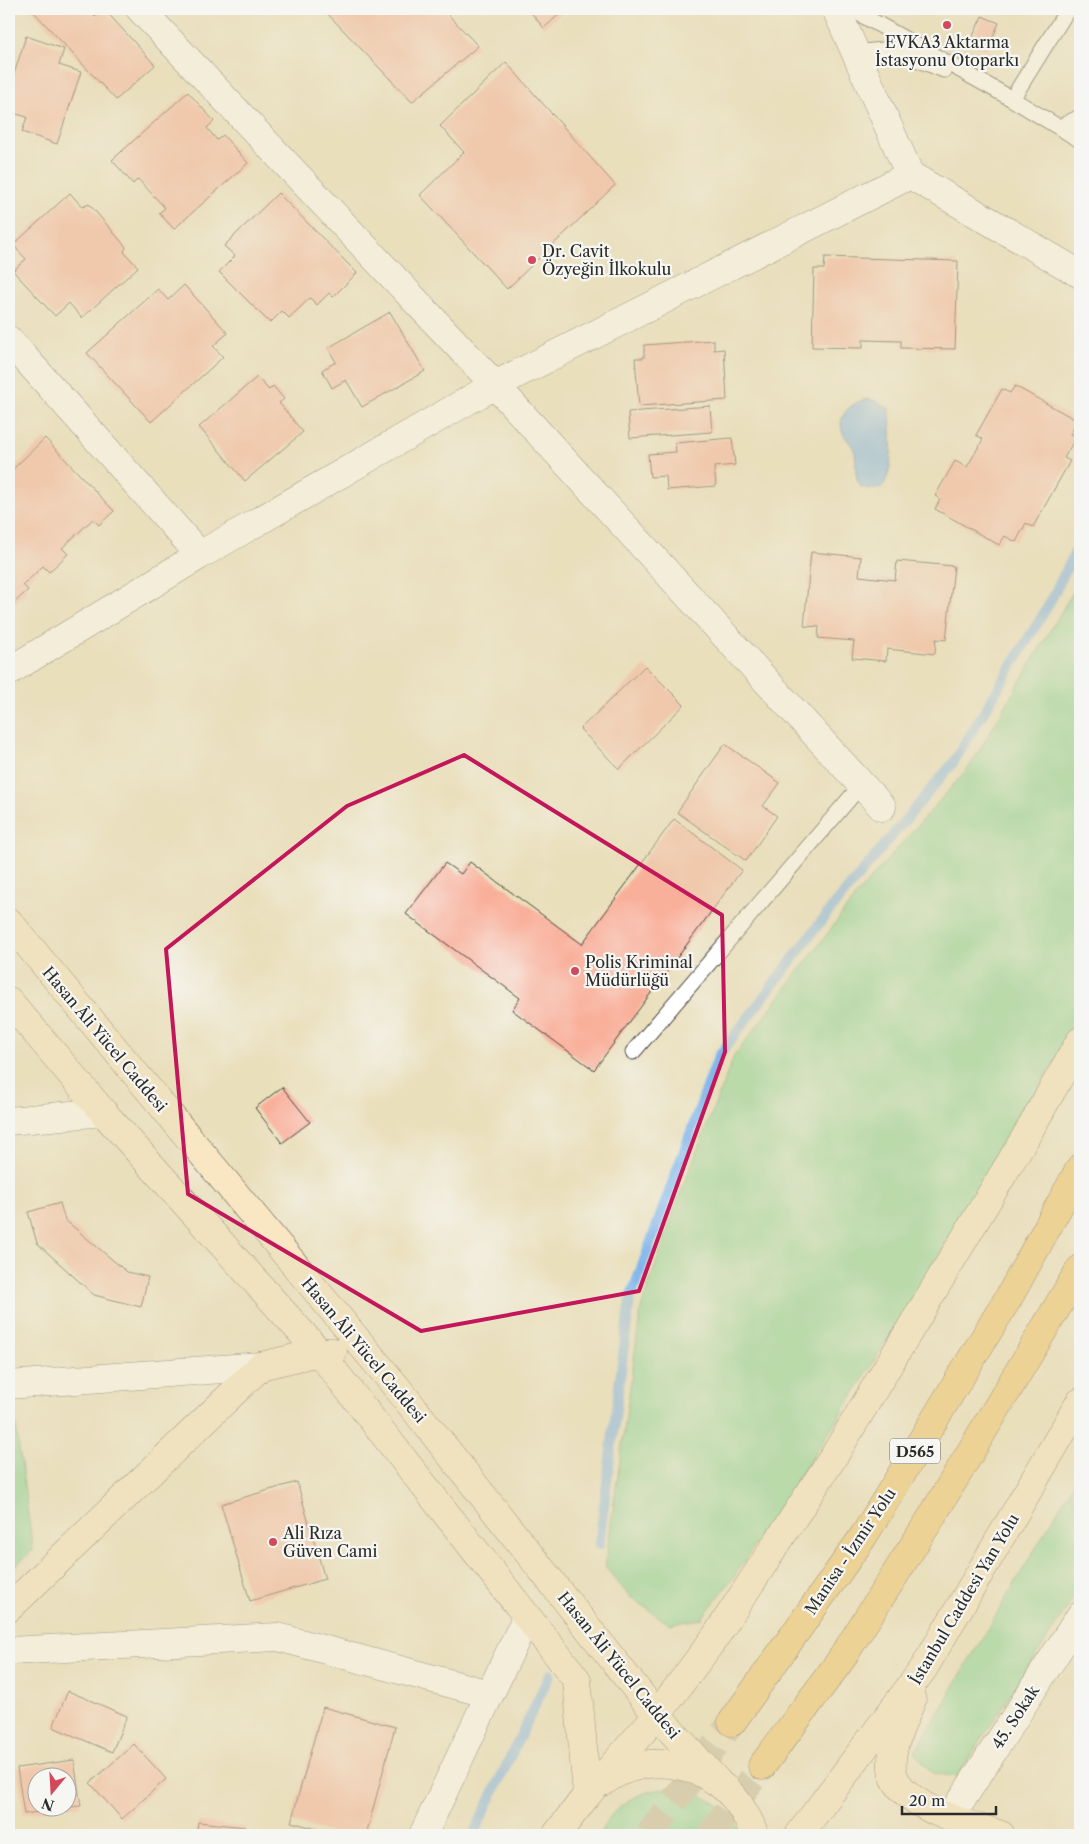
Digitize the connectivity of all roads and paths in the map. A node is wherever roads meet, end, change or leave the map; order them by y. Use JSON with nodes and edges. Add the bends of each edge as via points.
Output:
{"nodes":[{"id":1,"x":140,"y":9,"type":"edge"},
{"id":2,"x":836,"y":9,"type":"edge"},
{"id":3,"x":851,"y":9,"type":"edge"},
{"id":4,"x":1068,"y":9,"type":"edge"},
{"id":5,"x":855,"y":53,"type":"junction"},
{"id":6,"x":1012,"y":99,"type":"junction"},
{"id":7,"x":1080,"y":117,"type":"edge"},
{"id":8,"x":1060,"y":127,"type":"junction"},
{"id":9,"x":1080,"y":140,"type":"edge"},
{"id":10,"x":910,"y":175,"type":"junction"},
{"id":11,"x":1080,"y":274,"type":"edge"},
{"id":12,"x":9,"y":340,"type":"edge"},
{"id":13,"x":495,"y":386,"type":"junction"},
{"id":14,"x":200,"y":554,"type":"junction"},
{"id":15,"x":9,"y":670,"type":"edge"},
{"id":16,"x":862,"y":784,"type":"junction"},
{"id":17,"x":882,"y":807,"type":"dead end"},
{"id":18,"x":9,"y":922,"type":"edge"},
{"id":19,"x":9,"y":1001,"type":"edge"},
{"id":20,"x":1080,"y":1041,"type":"edge"},
{"id":21,"x":633,"y":1052,"type":"dead end"},
{"id":22,"x":103,"y":1112,"type":"junction"},
{"id":23,"x":9,"y":1121,"type":"edge"},
{"id":24,"x":1080,"y":1168,"type":"edge"},
{"id":25,"x":1080,"y":1269,"type":"edge"},
{"id":26,"x":319,"y":1352,"type":"junction"},
{"id":27,"x":367,"y":1352,"type":"junction"},
{"id":28,"x":261,"y":1366,"type":"junction"},
{"id":29,"x":9,"y":1385,"type":"edge"},
{"id":30,"x":1080,"y":1402,"type":"edge"},
{"id":31,"x":9,"y":1608,"type":"edge"},
{"id":32,"x":1080,"y":1616,"type":"edge"},
{"id":33,"x":526,"y":1618,"type":"junction"},
{"id":34,"x":9,"y":1650,"type":"edge"},
{"id":35,"x":924,"y":1668,"type":"junction"},
{"id":36,"x":489,"y":1694,"type":"junction"},
{"id":37,"x":657,"y":1715,"type":"junction"},
{"id":38,"x":732,"y":1722,"type":"tunnel mouth"},
{"id":39,"x":762,"y":1766,"type":"tunnel mouth"},
{"id":40,"x":716,"y":1780,"type":"junction"},
{"id":41,"x":587,"y":1795,"type":"junction"},
{"id":42,"x":950,"y":1818,"type":"junction"},
{"id":43,"x":423,"y":1835,"type":"edge"},
{"id":44,"x":556,"y":1835,"type":"edge"},
{"id":45,"x":567,"y":1835,"type":"edge"},
{"id":46,"x":754,"y":1835,"type":"edge"},
{"id":47,"x":799,"y":1835,"type":"edge"},
{"id":48,"x":1001,"y":1835,"type":"edge"}],
"edges":[{"from":1,"to":13,"type":"street"},
{"from":2,"to":5,"type":"street"},
{"from":3,"to":6,"type":"lane"},
{"from":4,"to":6,"type":"lane"},
{"from":5,"to":6,"type":"lane","via":[[892,49]]},
{"from":5,"to":10,"type":"street"},
{"from":6,"to":8,"type":"lane"},
{"from":7,"to":8,"type":"lane"},
{"from":8,"to":9,"type":"lane"},
{"from":10,"to":11,"type":"street"},
{"from":10,"to":13,"type":"street"},
{"from":12,"to":14,"type":"street"},
{"from":13,"to":14,"type":"street"},
{"from":13,"to":16,"type":"street"},
{"from":14,"to":15,"type":"street"},
{"from":16,"to":17,"type":"street"},
{"from":16,"to":21,"type":"lane"},
{"from":18,"to":27,"type":"main road","name":"Hasan Âli Yücel Caddesi"},
{"from":19,"to":22,"type":"main road"},
{"from":20,"to":37,"type":"main road","via":[[834,1456],[716,1636]]},
{"from":22,"to":23,"type":"street"},
{"from":22,"to":26,"type":"main road"},
{"from":24,"to":38,"type":"highway","name":"Manisa - İzmir Yolu","number":"D565","via":[[1009,1297],[863,1537]]},
{"from":25,"to":39,"type":"highway","number":"D565","via":[[926,1526],[840,1661]]},
{"from":26,"to":27,"type":"main road"},
{"from":26,"to":28,"type":"main road"},
{"from":26,"to":33,"type":"main road"},
{"from":27,"to":37,"type":"main road","name":"Hasan Âli Yücel Caddesi"},
{"from":28,"to":29,"type":"street"},
{"from":28,"to":31,"type":"main road"},
{"from":30,"to":35,"type":"main road","name":"İstanbul Caddesi Yan Yolu"},
{"from":32,"to":42,"type":"street","name":"45. Sokak"},
{"from":33,"to":36,"type":"street"},
{"from":33,"to":41,"type":"main road","via":[[576,1680]]},
{"from":34,"to":36,"type":"street","via":[[278,1637]]},
{"from":35,"to":42,"type":"main road","via":[[898,1733],[892,1757],[893,1773],[903,1792]]},
{"from":35,"to":47,"type":"main road","name":"İstanbul Caddesi Yan Yolu"},
{"from":36,"to":43,"type":"street"},
{"from":37,"to":40,"type":"main road","name":"Hasan Âli Yücel Caddesi"},
{"from":37,"to":41,"type":"main road"},
{"from":40,"to":41,"type":"main road","via":[[684,1766],[649,1763],[615,1773]]},
{"from":40,"to":46,"type":"main road","name":"Hasan Âli Yücel Caddesi","via":[[739,1802]]},
{"from":41,"to":44,"type":"main road"},
{"from":41,"to":45,"type":"main road","via":[[570,1821]]},
{"from":42,"to":48,"type":"main road"}]}
